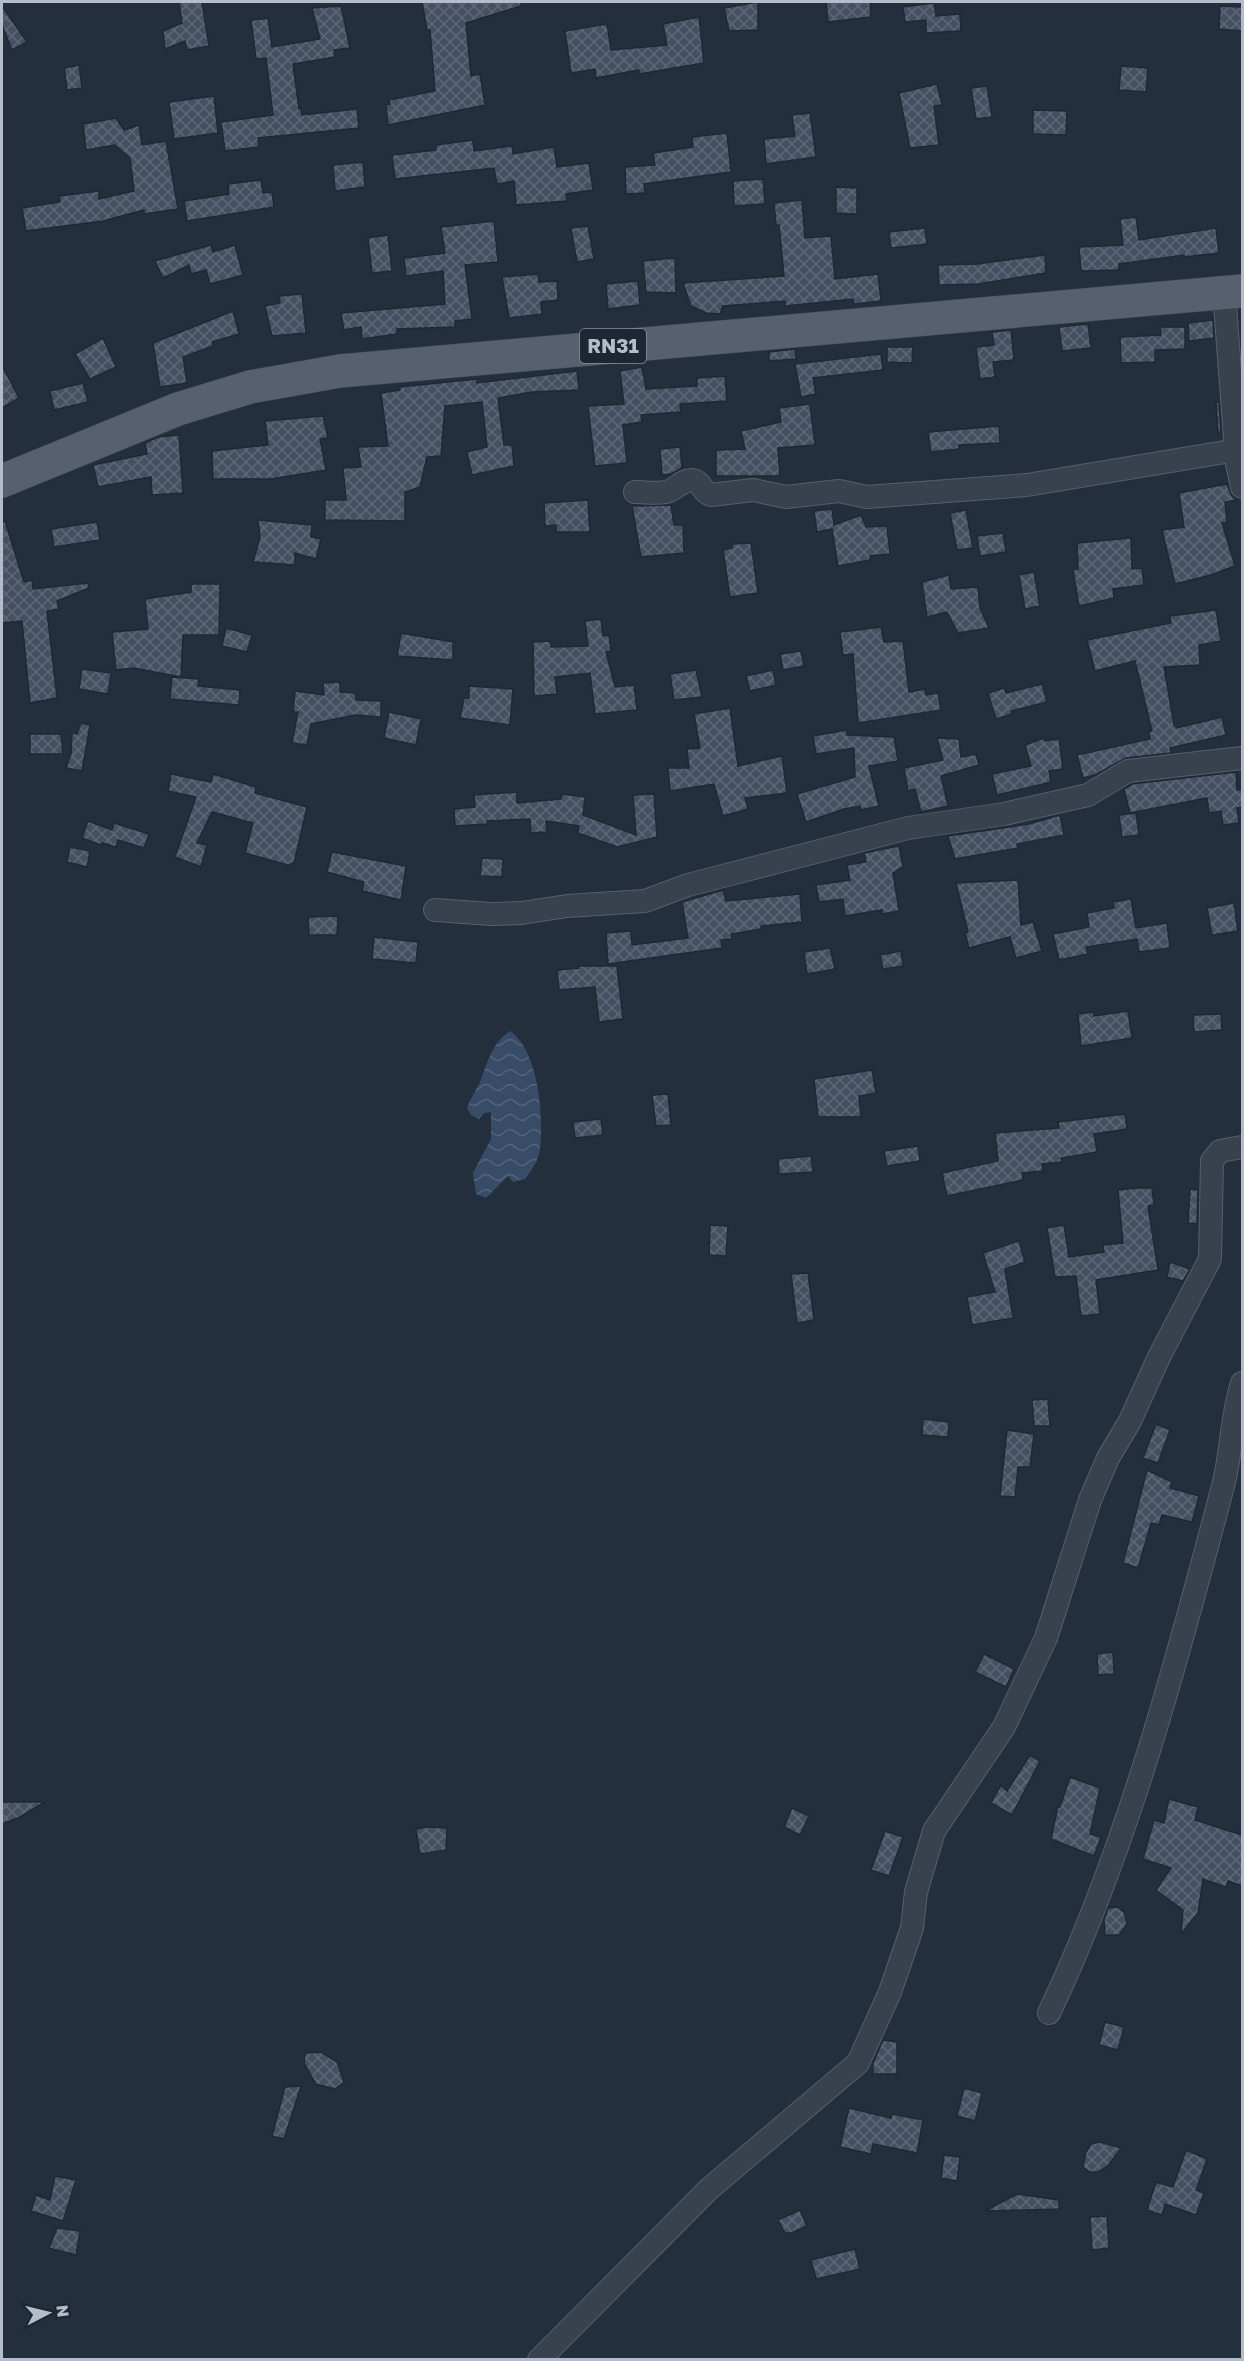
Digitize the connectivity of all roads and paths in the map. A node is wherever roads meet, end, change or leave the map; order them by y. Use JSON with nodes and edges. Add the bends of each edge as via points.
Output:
{"nodes":[{"id":1,"x":1233,"y":291,"type":"edge"},
{"id":2,"x":1237,"y":450,"type":"junction"},
{"id":3,"x":2,"y":481,"type":"edge"},
{"id":4,"x":1242,"y":487,"type":"edge"},
{"id":5,"x":635,"y":492,"type":"dead end"},
{"id":6,"x":1242,"y":758,"type":"edge"},
{"id":7,"x":435,"y":910,"type":"dead end"},
{"id":8,"x":1242,"y":1147,"type":"edge"},
{"id":9,"x":1242,"y":1383,"type":"edge"},
{"id":10,"x":1049,"y":2013,"type":"dead end"},
{"id":11,"x":539,"y":2360,"type":"edge"}],
"edges":[{"from":1,"to":2,"type":"street"},
{"from":1,"to":3,"type":"main road","number":"RN31","via":[[340,371],[250,387],[178,409]]},
{"from":2,"to":4,"type":"street"},
{"from":2,"to":5,"type":"street","via":[[1102,474],[949,492],[867,497],[839,491],[786,497],[753,490],[711,495],[693,480],[665,492]]},
{"from":6,"to":7,"type":"street","via":[[1128,771],[1088,795],[1004,814],[908,828],[688,885],[645,901],[512,914]]},
{"from":8,"to":11,"type":"street","via":[[1220,1151],[1212,1161],[1210,1260],[1108,1458],[1090,1500],[1046,1638],[1004,1727],[930,1842],[916,1892],[912,1928],[890,1992],[858,2063],[709,2188]]},
{"from":9,"to":10,"type":"street","via":[[1234,1408],[1224,1483],[1132,1800],[1105,1885]]}]}
